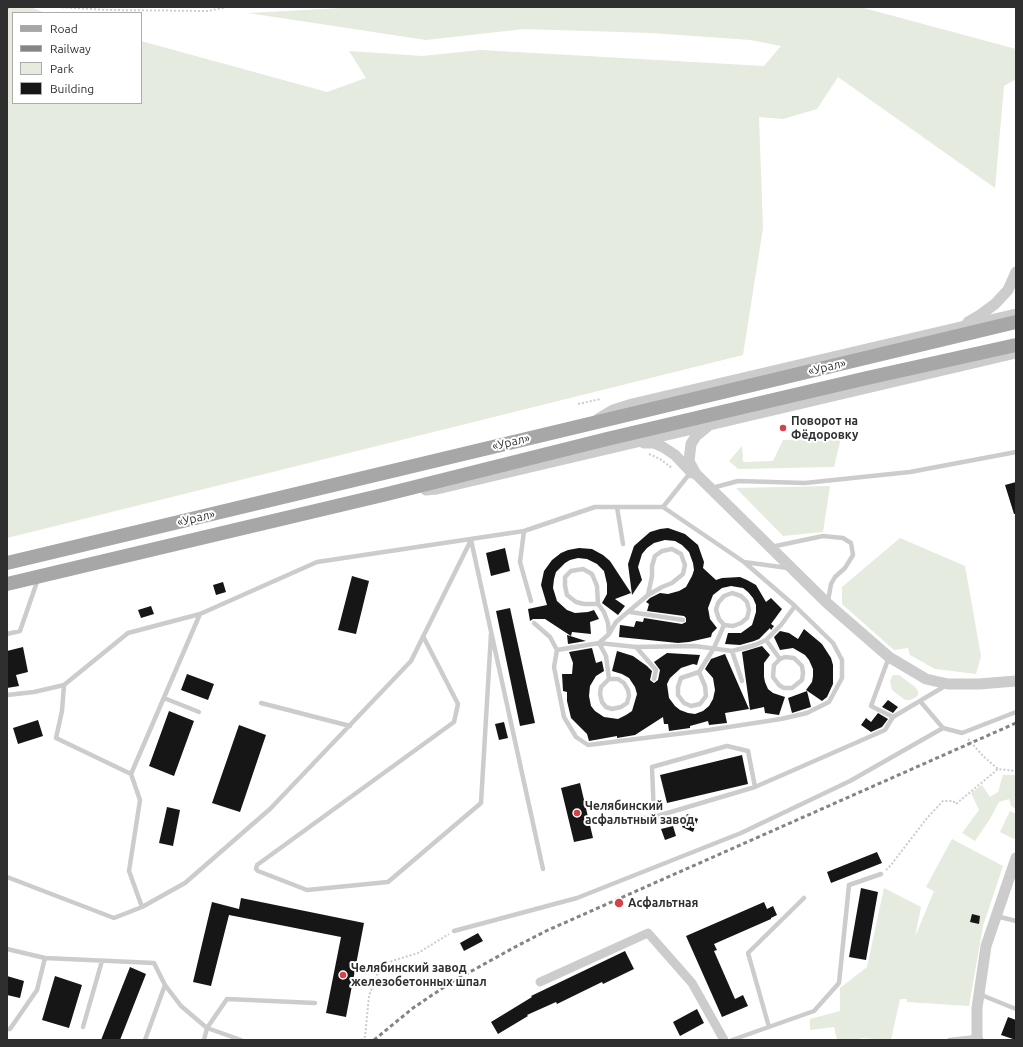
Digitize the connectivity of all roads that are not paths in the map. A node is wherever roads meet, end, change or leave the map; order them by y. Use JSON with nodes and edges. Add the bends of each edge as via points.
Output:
{"nodes":[{"id":1,"x":1016,"y":272,"type":"edge"},
{"id":2,"x":1016,"y":314,"type":"edge"},
{"id":3,"x":1016,"y":322,"type":"edge"},
{"id":4,"x":955,"y":329,"type":"junction"},
{"id":5,"x":1016,"y":346,"type":"edge"},
{"id":6,"x":1016,"y":353,"type":"edge"},
{"id":7,"x":592,"y":423,"type":"junction"},
{"id":8,"x":712,"y":424,"type":"junction"},
{"id":9,"x":621,"y":445,"type":"junction"},
{"id":10,"x":1016,"y":452,"type":"edge"},
{"id":11,"x":688,"y":476,"type":"junction"},
{"id":12,"x":711,"y":489,"type":"junction"},
{"id":13,"x":387,"y":494,"type":"junction"},
{"id":14,"x":618,"y":507,"type":"junction"},
{"id":15,"x":663,"y":507,"type":"junction"},
{"id":16,"x":524,"y":531,"type":"junction"},
{"id":17,"x":471,"y":540,"type":"junction"},
{"id":18,"x":623,"y":544,"type":"dead end"},
{"id":19,"x":769,"y":547,"type":"junction"},
{"id":20,"x":744,"y":562,"type":"junction"},
{"id":21,"x":7,"y":563,"type":"edge"},
{"id":22,"x":791,"y":568,"type":"junction"},
{"id":23,"x":39,"y":576,"type":"junction"},
{"id":24,"x":7,"y":584,"type":"edge"},
{"id":25,"x":648,"y":595,"type":"junction"},
{"id":26,"x":531,"y":601,"type":"dead end"},
{"id":27,"x":827,"y":603,"type":"junction"},
{"id":28,"x":598,"y":604,"type":"junction"},
{"id":29,"x":795,"y":606,"type":"junction"},
{"id":30,"x":630,"y":612,"type":"junction"},
{"id":31,"x":200,"y":614,"type":"junction"},
{"id":32,"x":683,"y":620,"type":"dead end"},
{"id":33,"x":534,"y":623,"type":"dead end"},
{"id":34,"x":724,"y":625,"type":"junction"},
{"id":35,"x":7,"y":634,"type":"edge"},
{"id":36,"x":492,"y":634,"type":"junction"},
{"id":37,"x":609,"y":634,"type":"junction"},
{"id":38,"x":423,"y":636,"type":"junction"},
{"id":39,"x":766,"y":640,"type":"junction"},
{"id":40,"x":599,"y":643,"type":"junction"},
{"id":41,"x":636,"y":647,"type":"junction"},
{"id":42,"x":714,"y":648,"type":"junction"},
{"id":43,"x":557,"y":650,"type":"junction"},
{"id":44,"x":732,"y":651,"type":"junction"},
{"id":45,"x":889,"y":657,"type":"junction"},
{"id":46,"x":780,"y":659,"type":"junction"},
{"id":47,"x":699,"y":672,"type":"junction"},
{"id":48,"x":609,"y":679,"type":"junction"},
{"id":49,"x":654,"y":679,"type":"dead end"},
{"id":50,"x":742,"y":681,"type":"dead end"},
{"id":51,"x":1016,"y":681,"type":"edge"},
{"id":52,"x":948,"y":684,"type":"junction"},
{"id":53,"x":64,"y":686,"type":"junction"},
{"id":54,"x":7,"y":695,"type":"edge"},
{"id":55,"x":164,"y":698,"type":"junction"},
{"id":56,"x":920,"y":701,"type":"junction"},
{"id":57,"x":261,"y":703,"type":"dead end"},
{"id":58,"x":199,"y":712,"type":"dead end"},
{"id":59,"x":1016,"y":712,"type":"edge"},
{"id":60,"x":893,"y":717,"type":"junction"},
{"id":61,"x":350,"y":726,"type":"junction"},
{"id":62,"x":943,"y":728,"type":"junction"},
{"id":63,"x":131,"y":774,"type":"junction"},
{"id":64,"x":755,"y":787,"type":"junction"},
{"id":65,"x":654,"y":817,"type":"junction"},
{"id":66,"x":596,"y":823,"type":"dead end"},
{"id":67,"x":1016,"y":858,"type":"edge"},
{"id":68,"x":543,"y":869,"type":"dead end"},
{"id":69,"x":881,"y":874,"type":"road end"},
{"id":70,"x":7,"y":877,"type":"edge"},
{"id":71,"x":1012,"y":878,"type":"edge"},
{"id":72,"x":804,"y":898,"type":"dead end"},
{"id":73,"x":142,"y":908,"type":"junction"},
{"id":74,"x":996,"y":916,"type":"junction"},
{"id":75,"x":1016,"y":921,"type":"edge"},
{"id":76,"x":454,"y":931,"type":"road end"},
{"id":77,"x":7,"y":949,"type":"edge"},
{"id":78,"x":45,"y":958,"type":"junction"},
{"id":79,"x":102,"y":961,"type":"junction"},
{"id":80,"x":540,"y":982,"type":"dead end"},
{"id":81,"x":165,"y":985,"type":"junction"},
{"id":82,"x":979,"y":994,"type":"junction"},
{"id":83,"x":315,"y":1003,"type":"dead end"},
{"id":84,"x":1016,"y":1009,"type":"edge"},
{"id":85,"x":769,"y":1027,"type":"junction"},
{"id":86,"x":83,"y":1028,"type":"dead end"},
{"id":87,"x":207,"y":1028,"type":"junction"},
{"id":88,"x":7,"y":1029,"type":"edge"},
{"id":89,"x":978,"y":1038,"type":"edge"},
{"id":90,"x":145,"y":1040,"type":"edge"},
{"id":91,"x":204,"y":1040,"type":"edge"},
{"id":92,"x":240,"y":1040,"type":"edge"},
{"id":93,"x":724,"y":1040,"type":"edge"},
{"id":94,"x":732,"y":1040,"type":"edge"},
{"id":95,"x":949,"y":1040,"type":"edge"}],
"edges":[{"from":1,"to":4,"type":"street","via":[[1008,290],[995,304]]},
{"from":2,"to":4,"type":"street"},
{"from":3,"to":7,"type":"main road","name":"«Урал»"},
{"from":4,"to":7,"type":"street","via":[[632,404],[613,410]]},
{"from":5,"to":13,"type":"main road","name":"«Урал»","via":[[607,439]]},
{"from":6,"to":8,"type":"street"},
{"from":7,"to":21,"type":"main road","name":"«Урал»"},
{"from":8,"to":9,"type":"street"},
{"from":8,"to":12,"type":"street","via":[[696,436],[689,452],[689,460],[696,474]]},
{"from":9,"to":11,"type":"street","via":[[643,442],[663,447],[675,455]]},
{"from":9,"to":13,"type":"street","via":[[436,489]]},
{"from":10,"to":12,"type":"lane","via":[[894,474],[805,483],[738,481]]},
{"from":11,"to":12,"type":"street"},
{"from":11,"to":15,"type":"lane"},
{"from":12,"to":19,"type":"street"},
{"from":13,"to":23,"type":"main road","name":"«Урал»"},
{"from":14,"to":15,"type":"lane"},
{"from":14,"to":16,"type":"lane","via":[[595,506]]},
{"from":14,"to":18,"type":"lane"},
{"from":15,"to":20,"type":"lane"},
{"from":16,"to":17,"type":"lane"},
{"from":16,"to":26,"type":"lane","via":[[520,562]]},
{"from":17,"to":31,"type":"lane","via":[[317,562]]},
{"from":17,"to":36,"type":"lane"},
{"from":17,"to":38,"type":"lane"},
{"from":19,"to":22,"type":"street"},
{"from":19,"to":27,"type":"lane","via":[[823,536],[843,538],[851,543],[853,555],[831,584]]},
{"from":20,"to":22,"type":"lane"},
{"from":20,"to":29,"type":"lane"},
{"from":22,"to":27,"type":"street"},
{"from":23,"to":24,"type":"main road","name":"«Урал»"},
{"from":23,"to":35,"type":"lane","via":[[20,631]]},
{"from":25,"to":25,"type":"lane","via":[[672,583],[683,574],[685,565],[681,554],[672,549],[655,556]]},
{"from":25,"to":30,"type":"lane"},
{"from":27,"to":45,"type":"street"},
{"from":28,"to":28,"type":"lane","via":[[597,586],[592,574],[583,569],[571,571],[565,577],[567,595],[576,602]]},
{"from":28,"to":37,"type":"lane","via":[[604,612]]},
{"from":29,"to":39,"type":"lane"},
{"from":29,"to":43,"type":"lane","via":[[833,643],[842,660],[842,678],[829,702],[807,713],[781,719],[588,745],[576,737],[564,717],[554,667]]},
{"from":30,"to":32,"type":"lane"},
{"from":30,"to":37,"type":"lane","via":[[616,622]]},
{"from":31,"to":53,"type":"lane","via":[[128,633]]},
{"from":31,"to":55,"type":"lane"},
{"from":33,"to":43,"type":"lane","via":[[550,637]]},
{"from":34,"to":34,"type":"lane","via":[[716,610],[718,602],[732,593],[741,596],[747,602],[747,618],[733,626]]},
{"from":34,"to":42,"type":"lane"},
{"from":36,"to":38,"type":"lane","via":[[481,803],[388,882],[307,890],[258,871],[257,865],[454,722],[458,704]]},
{"from":36,"to":68,"type":"lane"},
{"from":37,"to":40,"type":"lane"},
{"from":38,"to":61,"type":"lane","via":[[411,661]]},
{"from":39,"to":44,"type":"lane"},
{"from":39,"to":46,"type":"lane"},
{"from":40,"to":41,"type":"lane"},
{"from":40,"to":43,"type":"lane"},
{"from":40,"to":48,"type":"lane","via":[[606,656]]},
{"from":41,"to":42,"type":"lane"},
{"from":41,"to":49,"type":"lane","via":[[656,670]]},
{"from":42,"to":44,"type":"lane"},
{"from":42,"to":47,"type":"lane"},
{"from":44,"to":50,"type":"lane"},
{"from":45,"to":52,"type":"street","via":[[926,679]]},
{"from":45,"to":60,"type":"lane","via":[[870,706]]},
{"from":46,"to":46,"type":"lane","via":[[794,658],[802,666],[802,680],[792,688],[784,688],[773,677],[774,665]]},
{"from":47,"to":47,"type":"lane","via":[[682,678],[678,686],[678,695],[684,703],[691,706],[700,704],[706,696]]},
{"from":48,"to":48,"type":"lane","via":[[601,687],[602,702],[612,709],[621,707],[627,703],[628,690],[618,679]]},
{"from":51,"to":52,"type":"street"},
{"from":52,"to":56,"type":"lane"},
{"from":53,"to":54,"type":"lane"},
{"from":53,"to":63,"type":"lane","via":[[56,738]]},
{"from":55,"to":58,"type":"lane"},
{"from":55,"to":63,"type":"lane"},
{"from":56,"to":60,"type":"lane"},
{"from":56,"to":62,"type":"lane"},
{"from":57,"to":61,"type":"lane"},
{"from":59,"to":62,"type":"lane","via":[[962,733]]},
{"from":60,"to":64,"type":"lane","via":[[885,730]]},
{"from":61,"to":73,"type":"lane","via":[[270,809],[185,884]]},
{"from":62,"to":76,"type":"lane","via":[[850,780],[740,834],[578,898]]},
{"from":63,"to":73,"type":"lane","via":[[140,800],[129,871]]},
{"from":64,"to":65,"type":"lane"},
{"from":64,"to":65,"type":"lane","via":[[748,751],[727,746],[652,767]]},
{"from":65,"to":66,"type":"lane"},
{"from":67,"to":71,"type":"street"},
{"from":69,"to":85,"type":"lane","via":[[849,885],[839,983],[814,1011]]},
{"from":70,"to":73,"type":"lane","via":[[114,918]]},
{"from":71,"to":74,"type":"street"},
{"from":72,"to":85,"type":"lane","via":[[748,953]]},
{"from":74,"to":75,"type":"lane"},
{"from":74,"to":82,"type":"street","via":[[986,946]]},
{"from":77,"to":78,"type":"lane"},
{"from":78,"to":79,"type":"lane"},
{"from":78,"to":88,"type":"lane","via":[[37,990],[10,1029]]},
{"from":79,"to":81,"type":"lane","via":[[154,963]]},
{"from":79,"to":86,"type":"lane"},
{"from":80,"to":93,"type":"street","via":[[648,933],[692,983]]},
{"from":81,"to":87,"type":"lane","via":[[181,1006]]},
{"from":81,"to":90,"type":"lane"},
{"from":82,"to":84,"type":"lane"},
{"from":82,"to":89,"type":"street"},
{"from":83,"to":87,"type":"lane","via":[[227,999]]},
{"from":85,"to":94,"type":"lane"},
{"from":87,"to":91,"type":"lane"},
{"from":87,"to":92,"type":"lane"},
{"from":89,"to":95,"type":"lane"}]}
